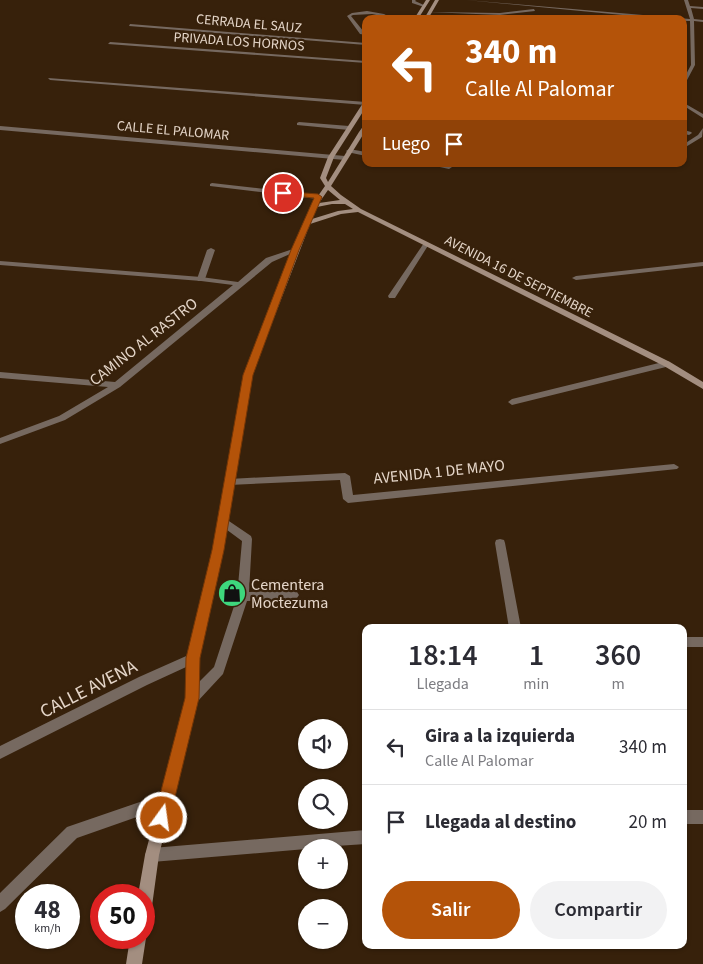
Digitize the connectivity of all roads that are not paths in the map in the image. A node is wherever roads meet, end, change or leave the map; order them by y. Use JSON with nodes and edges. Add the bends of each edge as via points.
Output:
{"nodes":[{"id":1,"x":414,"y":0,"type":"edge"},
{"id":2,"x":428,"y":0,"type":"edge"},
{"id":3,"x":437,"y":0,"type":"edge"},
{"id":4,"x":468,"y":0,"type":"edge"},
{"id":5,"x":686,"y":0,"type":"edge"},
{"id":6,"x":424,"y":6,"type":"junction"},
{"id":7,"x":689,"y":7,"type":"junction"},
{"id":8,"x":703,"y":8,"type":"edge"},
{"id":9,"x":534,"y":10,"type":"dead end"},
{"id":10,"x":604,"y":11,"type":"junction"},
{"id":11,"x":430,"y":12,"type":"junction"},
{"id":12,"x":383,"y":15,"type":"edge"},
{"id":13,"x":418,"y":15,"type":"edge"},
{"id":14,"x":428,"y":15,"type":"edge"},
{"id":15,"x":604,"y":15,"type":"edge"},
{"id":16,"x":648,"y":15,"type":"edge"},
{"id":17,"x":687,"y":19,"type":"edge"},
{"id":18,"x":692,"y":19,"type":"junction"},
{"id":19,"x":703,"y":21,"type":"edge"},
{"id":20,"x":130,"y":25,"type":"dead end"},
{"id":21,"x":362,"y":33,"type":"edge"},
{"id":22,"x":110,"y":43,"type":"dead end"},
{"id":23,"x":362,"y":44,"type":"edge"},
{"id":24,"x":362,"y":62,"type":"edge"},
{"id":25,"x":687,"y":76,"type":"edge"},
{"id":26,"x":50,"y":79,"type":"dead end"},
{"id":27,"x":362,"y":104,"type":"edge"},
{"id":28,"x":687,"y":106,"type":"edge"},
{"id":29,"x":362,"y":110,"type":"edge"},
{"id":30,"x":703,"y":116,"type":"edge"},
{"id":31,"x":299,"y":124,"type":"dead end"},
{"id":32,"x":0,"y":128,"type":"edge"},
{"id":33,"x":349,"y":128,"type":"junction"},
{"id":34,"x":703,"y":130,"type":"edge"},
{"id":35,"x":362,"y":132,"type":"edge"},
{"id":36,"x":687,"y":144,"type":"edge"},
{"id":37,"x":349,"y":151,"type":"junction"},
{"id":38,"x":362,"y":153,"type":"edge"},
{"id":39,"x":331,"y":156,"type":"junction"},
{"id":40,"x":344,"y":158,"type":"junction"},
{"id":41,"x":212,"y":185,"type":"dead end"},
{"id":42,"x":327,"y":186,"type":"junction"},
{"id":43,"x":316,"y":201,"type":"junction"},
{"id":44,"x":347,"y":202,"type":"junction"},
{"id":45,"x":359,"y":210,"type":"junction"},
{"id":46,"x":308,"y":223,"type":"junction"},
{"id":47,"x":426,"y":244,"type":"junction"},
{"id":48,"x":211,"y":250,"type":"dead end"},
{"id":49,"x":295,"y":250,"type":"junction"},
{"id":50,"x":0,"y":263,"type":"edge"},
{"id":51,"x":703,"y":264,"type":"edge"},
{"id":52,"x":576,"y":278,"type":"dead end"},
{"id":53,"x":201,"y":279,"type":"junction"},
{"id":54,"x":240,"y":284,"type":"junction"},
{"id":55,"x":392,"y":296,"type":"dead end"},
{"id":56,"x":667,"y":364,"type":"junction"},
{"id":57,"x":0,"y":375,"type":"edge"},
{"id":58,"x":117,"y":385,"type":"junction"},
{"id":59,"x":703,"y":386,"type":"edge"},
{"id":60,"x":512,"y":402,"type":"dead end"},
{"id":61,"x":0,"y":441,"type":"edge"},
{"id":62,"x":674,"y":467,"type":"dead end"},
{"id":63,"x":229,"y":482,"type":"junction"},
{"id":64,"x":223,"y":521,"type":"junction"},
{"id":65,"x":500,"y":542,"type":"dead end"},
{"id":66,"x":293,"y":595,"type":"dead end"},
{"id":67,"x":243,"y":597,"type":"junction"},
{"id":68,"x":514,"y":624,"type":"edge"},
{"id":69,"x":687,"y":642,"type":"edge"},
{"id":70,"x":703,"y":642,"type":"edge"},
{"id":71,"x":193,"y":658,"type":"junction"},
{"id":72,"x":192,"y":698,"type":"junction"},
{"id":73,"x":0,"y":753,"type":"edge"},
{"id":74,"x":166,"y":800,"type":"junction"},
{"id":75,"x":703,"y":817,"type":"edge"},
{"id":76,"x":687,"y":818,"type":"edge"},
{"id":77,"x":362,"y":837,"type":"edge"},
{"id":78,"x":152,"y":855,"type":"junction"},
{"id":79,"x":147,"y":884,"type":"edge"},
{"id":80,"x":0,"y":904,"type":"edge"},
{"id":81,"x":136,"y":949,"type":"edge"},
{"id":82,"x":134,"y":964,"type":"edge"}],
"edges":[{"from":1,"to":6,"type":"street"},
{"from":2,"to":6,"type":"main road"},
{"from":3,"to":11,"type":"main road"},
{"from":4,"to":10,"type":"street"},
{"from":5,"to":7,"type":"street"},
{"from":6,"to":13,"type":"main road"},
{"from":7,"to":8,"type":"street"},
{"from":7,"to":18,"type":"street"},
{"from":9,"to":11,"type":"street","via":[[500,14]]},
{"from":10,"to":15,"type":"street"},
{"from":10,"to":16,"type":"street"},
{"from":11,"to":14,"type":"main road"},
{"from":12,"to":21,"type":"street","via":[[352,14],[350,16]]},
{"from":17,"to":18,"type":"street"},
{"from":18,"to":19,"type":"street"},
{"from":18,"to":25,"type":"street","via":[[693,65]]},
{"from":20,"to":23,"type":"street","name":"CERRADA EL SAUZ"},
{"from":22,"to":24,"type":"street","name":"PRIVADA LOS HORNOS"},
{"from":26,"to":27,"type":"street"},
{"from":28,"to":30,"type":"street"},
{"from":29,"to":33,"type":"main road"},
{"from":31,"to":33,"type":"street"},
{"from":32,"to":39,"type":"street","name":"CALLE EL PALOMAR"},
{"from":33,"to":39,"type":"main road"},
{"from":34,"to":36,"type":"street","via":[[700,136]]},
{"from":35,"to":37,"type":"main road"},
{"from":37,"to":38,"type":"street"},
{"from":37,"to":40,"type":"main road"},
{"from":39,"to":40,"type":"street","name":"CALLE EL PALOMAR"},
{"from":39,"to":42,"type":"main road","via":[[323,178]]},
{"from":40,"to":42,"type":"main road"},
{"from":41,"to":43,"type":"street"},
{"from":42,"to":43,"type":"main road"},
{"from":42,"to":44,"type":"main road","name":"AVENIDA 16 DE SEPTIEMBRE"},
{"from":43,"to":44,"type":"main road"},
{"from":43,"to":46,"type":"main road"},
{"from":44,"to":45,"type":"main road","name":"AVENIDA 16 DE SEPTIEMBRE"},
{"from":45,"to":46,"type":"main road","via":[[340,212]]},
{"from":45,"to":47,"type":"main road","name":"AVENIDA 16 DE SEPTIEMBRE"},
{"from":46,"to":49,"type":"main road"},
{"from":47,"to":55,"type":"street"},
{"from":47,"to":56,"type":"main road","name":"AVENIDA 16 DE SEPTIEMBRE"},
{"from":48,"to":53,"type":"street"},
{"from":49,"to":54,"type":"street","name":"CAMINO AL RASTRO","via":[[269,260]]},
{"from":49,"to":63,"type":"main road","via":[[248,375]]},
{"from":50,"to":53,"type":"street"},
{"from":51,"to":52,"type":"street"},
{"from":53,"to":54,"type":"street"},
{"from":54,"to":58,"type":"street","name":"CAMINO AL RASTRO"},
{"from":56,"to":59,"type":"main road","name":"AVENIDA 16 DE SEPTIEMBRE"},
{"from":56,"to":60,"type":"street"},
{"from":57,"to":58,"type":"street"},
{"from":58,"to":61,"type":"street","name":"CAMINO AL RASTRO","via":[[62,418]]},
{"from":62,"to":63,"type":"street","name":"AVENIDA 1 DE MAYO","via":[[348,499],[345,476]]},
{"from":63,"to":64,"type":"main road"},
{"from":64,"to":67,"type":"street","via":[[247,540]]},
{"from":64,"to":71,"type":"main road"},
{"from":65,"to":68,"type":"street"},
{"from":66,"to":67,"type":"street"},
{"from":67,"to":72,"type":"street","via":[[219,670]]},
{"from":69,"to":70,"type":"street"},
{"from":71,"to":72,"type":"main road"},
{"from":71,"to":73,"type":"street","name":"CALLE AVENA"},
{"from":72,"to":74,"type":"main road"},
{"from":74,"to":78,"type":"main road"},
{"from":74,"to":80,"type":"street","via":[[72,832]]},
{"from":75,"to":76,"type":"street"},
{"from":77,"to":78,"type":"street"},
{"from":78,"to":79,"type":"main road"},
{"from":81,"to":82,"type":"main road"}]}
